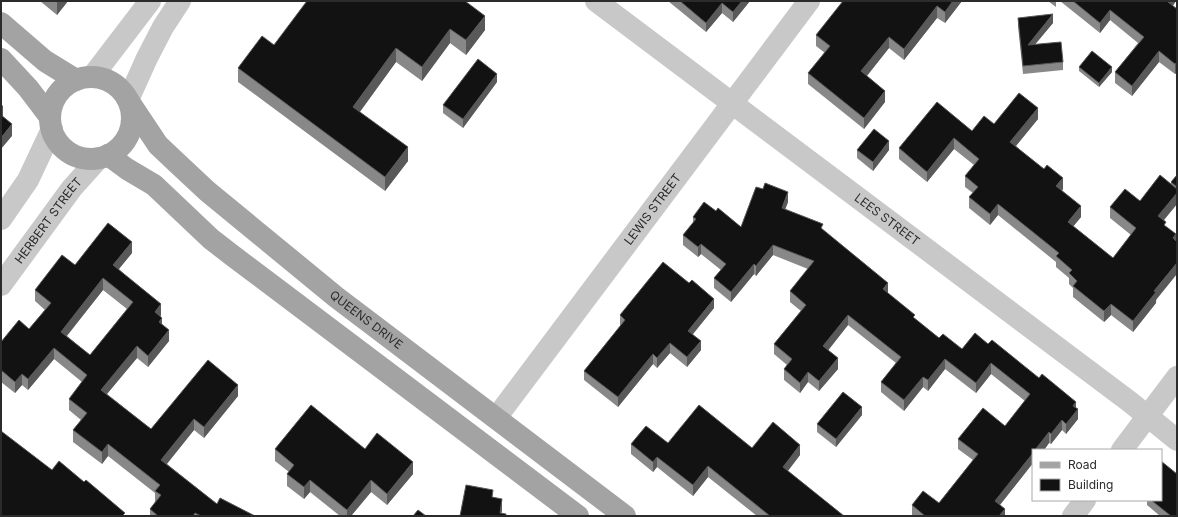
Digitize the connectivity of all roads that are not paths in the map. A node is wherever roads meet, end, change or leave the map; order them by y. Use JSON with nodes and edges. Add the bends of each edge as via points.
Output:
{"nodes":[{"id":1,"x":150,"y":1,"type":"edge"},
{"id":2,"x":180,"y":1,"type":"edge"},
{"id":3,"x":596,"y":1,"type":"edge"},
{"id":4,"x":809,"y":1,"type":"edge"},
{"id":5,"x":1,"y":23,"type":"edge"},
{"id":6,"x":1,"y":59,"type":"edge"},
{"id":7,"x":84,"y":78,"type":"junction"},
{"id":8,"x":128,"y":100,"type":"junction"},
{"id":9,"x":732,"y":103,"type":"junction"},
{"id":10,"x":51,"y":123,"type":"junction"},
{"id":11,"x":103,"y":156,"type":"junction"},
{"id":12,"x":1,"y":219,"type":"edge"},
{"id":13,"x":1,"y":285,"type":"edge"},
{"id":14,"x":1177,"y":377,"type":"edge"},
{"id":15,"x":1147,"y":416,"type":"junction"},
{"id":16,"x":496,"y":418,"type":"junction"},
{"id":17,"x":1177,"y":440,"type":"edge"},
{"id":18,"x":1123,"y":449,"type":"edge"},
{"id":19,"x":1084,"y":501,"type":"edge"},
{"id":20,"x":619,"y":514,"type":"edge"},
{"id":21,"x":578,"y":516,"type":"edge"},
{"id":22,"x":1073,"y":516,"type":"edge"}],
"edges":[{"from":1,"to":7,"type":"street"},
{"from":2,"to":8,"type":"street","via":[[163,27]]},
{"from":3,"to":9,"type":"street","name":"LEES STREET"},
{"from":4,"to":9,"type":"street","name":"LEWIS STREET"},
{"from":5,"to":7,"type":"main road","via":[[45,61]]},
{"from":6,"to":10,"type":"main road","via":[[28,88]]},
{"from":7,"to":8,"type":"main road","name":"HERBERT STREET","via":[[101,78],[109,81],[117,86]]},
{"from":7,"to":10,"type":"main road","via":[[66,86],[57,95],[52,105]]},
{"from":8,"to":11,"type":"main road","name":"HERBERT STREET","via":[[132,112],[132,125],[127,137],[119,148]]},
{"from":8,"to":16,"type":"main road","name":"QUEENS DRIVE","via":[[158,145],[207,191],[336,297]]},
{"from":9,"to":15,"type":"street","name":"LEES STREET"},
{"from":9,"to":16,"type":"street","name":"LEWIS STREET"},
{"from":10,"to":11,"type":"main road","via":[[56,139],[72,154],[82,158]]},
{"from":10,"to":12,"type":"street","via":[[28,180]]},
{"from":11,"to":13,"type":"street","name":"HERBERT STREET","via":[[72,188]]},
{"from":11,"to":21,"type":"main road","via":[[154,185],[232,256]]},
{"from":14,"to":15,"type":"street"},
{"from":15,"to":17,"type":"street","name":"LEES STREET"},
{"from":15,"to":18,"type":"street"},
{"from":16,"to":20,"type":"main road","name":"QUEENS DRIVE"},
{"from":19,"to":22,"type":"street"}]}
